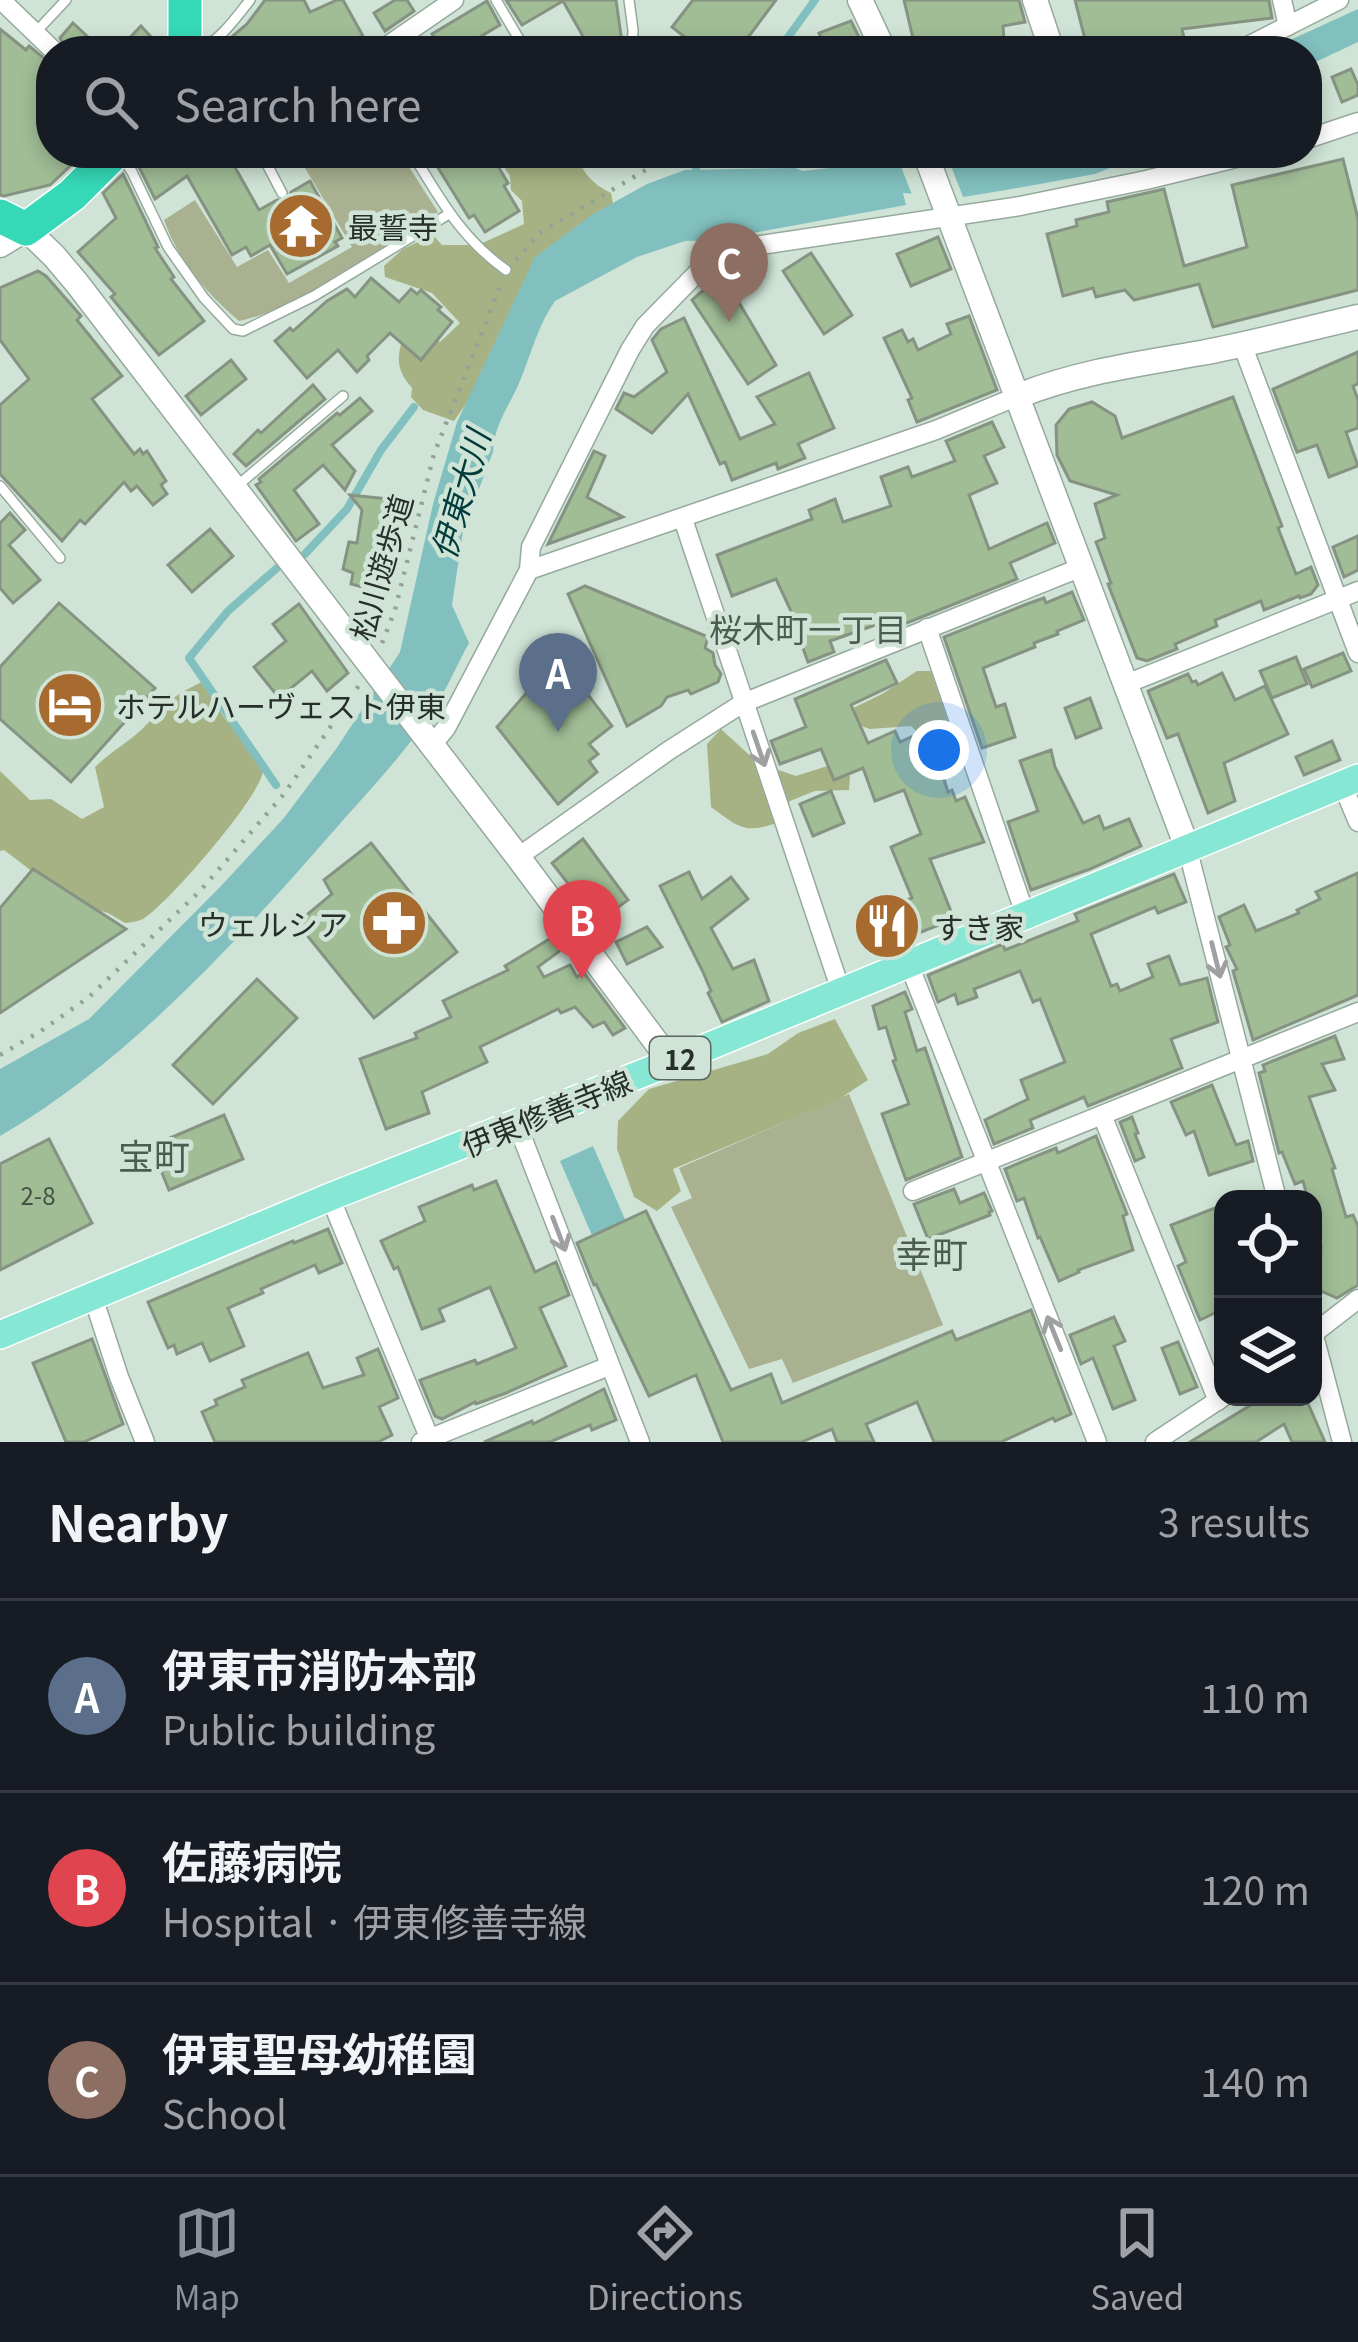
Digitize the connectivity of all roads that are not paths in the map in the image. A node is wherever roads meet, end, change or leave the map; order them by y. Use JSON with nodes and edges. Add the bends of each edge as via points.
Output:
{"nodes":[{"id":1,"x":1,"y":0,"type":"edge"},
{"id":2,"x":67,"y":0,"type":"edge"},
{"id":3,"x":185,"y":0,"type":"edge"},
{"id":4,"x":250,"y":0,"type":"edge"},
{"id":5,"x":454,"y":0,"type":"edge"},
{"id":6,"x":496,"y":0,"type":"edge"},
{"id":7,"x":628,"y":0,"type":"edge"},
{"id":8,"x":860,"y":0,"type":"edge"},
{"id":9,"x":1035,"y":0,"type":"edge"},
{"id":10,"x":1282,"y":0,"type":"edge"},
{"id":11,"x":1339,"y":0,"type":"edge"},
{"id":12,"x":1288,"y":26,"type":"junction"},
{"id":13,"x":34,"y":33,"type":"junction"},
{"id":14,"x":37,"y":36,"type":"edge"},
{"id":15,"x":185,"y":36,"type":"edge"},
{"id":16,"x":217,"y":36,"type":"edge"},
{"id":17,"x":402,"y":36,"type":"edge"},
{"id":18,"x":517,"y":36,"type":"edge"},
{"id":19,"x":632,"y":36,"type":"edge"},
{"id":20,"x":877,"y":36,"type":"edge"},
{"id":21,"x":1047,"y":36,"type":"edge"},
{"id":22,"x":1268,"y":36,"type":"edge"},
{"id":23,"x":1356,"y":128,"type":"edge"},
{"id":24,"x":1322,"y":136,"type":"edge"},
{"id":25,"x":100,"y":168,"type":"edge"},
{"id":26,"x":129,"y":168,"type":"edge"},
{"id":27,"x":269,"y":168,"type":"edge"},
{"id":28,"x":421,"y":168,"type":"edge"},
{"id":29,"x":931,"y":168,"type":"edge"},
{"id":30,"x":1195,"y":168,"type":"edge"},
{"id":31,"x":282,"y":194,"type":"dead end"},
{"id":32,"x":948,"y":211,"type":"junction"},
{"id":33,"x":449,"y":214,"type":"junction"},
{"id":34,"x":8,"y":230,"type":"edge"},
{"id":35,"x":506,"y":270,"type":"road end"},
{"id":36,"x":1358,"y":317,"type":"edge"},
{"id":37,"x":1242,"y":344,"type":"junction"},
{"id":38,"x":343,"y":396,"type":"dead end"},
{"id":39,"x":1018,"y":396,"type":"junction"},
{"id":40,"x":0,"y":486,"type":"edge"},
{"id":41,"x":235,"y":488,"type":"junction"},
{"id":42,"x":683,"y":519,"type":"junction"},
{"id":43,"x":60,"y":558,"type":"dead end"},
{"id":44,"x":1082,"y":567,"type":"junction"},
{"id":45,"x":529,"y":571,"type":"junction"},
{"id":46,"x":1358,"y":591,"type":"edge"},
{"id":47,"x":1337,"y":599,"type":"junction"},
{"id":48,"x":927,"y":628,"type":"junction"},
{"id":49,"x":1358,"y":653,"type":"edge"},
{"id":50,"x":1126,"y":684,"type":"junction"},
{"id":51,"x":743,"y":703,"type":"junction"},
{"id":52,"x":428,"y":740,"type":"junction"},
{"id":53,"x":1350,"y":781,"type":"edge"},
{"id":54,"x":1358,"y":823,"type":"edge"},
{"id":55,"x":1187,"y":847,"type":"junction"},
{"id":56,"x":518,"y":857,"type":"junction"},
{"id":57,"x":1025,"y":914,"type":"junction"},
{"id":58,"x":908,"y":962,"type":"junction"},
{"id":59,"x":841,"y":991,"type":"junction"},
{"id":60,"x":1358,"y":1012,"type":"edge"},
{"id":61,"x":1240,"y":1059,"type":"junction"},
{"id":62,"x":671,"y":1062,"type":"junction"},
{"id":63,"x":1102,"y":1115,"type":"junction"},
{"id":64,"x":517,"y":1124,"type":"junction"},
{"id":65,"x":985,"y":1162,"type":"junction"},
{"id":66,"x":1275,"y":1190,"type":"edge"},
{"id":67,"x":913,"y":1191,"type":"dead end"},
{"id":68,"x":330,"y":1197,"type":"junction"},
{"id":69,"x":93,"y":1297,"type":"junction"},
{"id":70,"x":1358,"y":1299,"type":"edge"},
{"id":71,"x":1322,"y":1326,"type":"edge"},
{"id":72,"x":0,"y":1335,"type":"edge"},
{"id":73,"x":609,"y":1366,"type":"junction"},
{"id":74,"x":1322,"y":1367,"type":"edge"},
{"id":75,"x":1214,"y":1382,"type":"edge"},
{"id":76,"x":1214,"y":1404,"type":"edge"},
{"id":77,"x":427,"y":1441,"type":"edge"},
{"id":78,"x":145,"y":1442,"type":"edge"},
{"id":79,"x":640,"y":1442,"type":"edge"},
{"id":80,"x":1097,"y":1442,"type":"edge"},
{"id":81,"x":1155,"y":1442,"type":"edge"},
{"id":82,"x":1342,"y":1442,"type":"edge"}],
"edges":[{"from":1,"to":13,"type":"street"},
{"from":2,"to":13,"type":"lane"},
{"from":3,"to":15,"type":"highway"},
{"from":4,"to":16,"type":"lane"},
{"from":5,"to":17,"type":"street"},
{"from":6,"to":18,"type":"lane"},
{"from":7,"to":19,"type":"lane"},
{"from":8,"to":20,"type":"street"},
{"from":9,"to":21,"type":"street"},
{"from":10,"to":12,"type":"street"},
{"from":11,"to":12,"type":"street"},
{"from":12,"to":22,"type":"street"},
{"from":13,"to":14,"type":"street"},
{"from":23,"to":24,"type":"street"},
{"from":25,"to":34,"type":"highway","via":[[59,206]]},
{"from":26,"to":33,"type":"lane","via":[[168,247],[204,298],[243,331]]},
{"from":27,"to":31,"type":"lane"},
{"from":28,"to":33,"type":"lane"},
{"from":29,"to":32,"type":"street"},
{"from":30,"to":32,"type":"street"},
{"from":32,"to":39,"type":"street"},
{"from":32,"to":45,"type":"street","via":[[714,258],[630,350],[531,548]]},
{"from":33,"to":35,"type":"lane"},
{"from":34,"to":41,"type":"street","via":[[76,282]]},
{"from":36,"to":37,"type":"street"},
{"from":37,"to":39,"type":"street","via":[[1094,371]]},
{"from":37,"to":47,"type":"street"},
{"from":38,"to":41,"type":"lane"},
{"from":39,"to":42,"type":"street"},
{"from":39,"to":44,"type":"street"},
{"from":40,"to":43,"type":"lane"},
{"from":41,"to":52,"type":"street"},
{"from":42,"to":45,"type":"street"},
{"from":42,"to":51,"type":"street"},
{"from":44,"to":48,"type":"street"},
{"from":44,"to":50,"type":"street"},
{"from":45,"to":52,"type":"street","via":[[446,728]]},
{"from":46,"to":47,"type":"street"},
{"from":47,"to":49,"type":"street"},
{"from":47,"to":50,"type":"street"},
{"from":48,"to":51,"type":"street"},
{"from":48,"to":57,"type":"street"},
{"from":50,"to":55,"type":"street"},
{"from":51,"to":56,"type":"street"},
{"from":51,"to":59,"type":"street","one_way":true},
{"from":52,"to":56,"type":"street"},
{"from":53,"to":54,"type":"street"},
{"from":53,"to":55,"type":"main road","name":"伊東修善寺線","number":"12"},
{"from":55,"to":57,"type":"main road","name":"伊東修善寺線","number":"12"},
{"from":55,"to":61,"type":"street","one_way":true},
{"from":56,"to":62,"type":"street"},
{"from":57,"to":58,"type":"main road","name":"伊東修善寺線","number":"12"},
{"from":58,"to":59,"type":"main road","name":"伊東修善寺線","number":"12"},
{"from":58,"to":65,"type":"street"},
{"from":59,"to":62,"type":"main road","name":"伊東修善寺線","number":"12"},
{"from":60,"to":61,"type":"street"},
{"from":61,"to":63,"type":"street"},
{"from":61,"to":66,"type":"street"},
{"from":62,"to":64,"type":"main road","name":"伊東修善寺線","number":"12"},
{"from":63,"to":65,"type":"street"},
{"from":63,"to":75,"type":"street"},
{"from":64,"to":68,"type":"main road","name":"伊東修善寺線","number":"12"},
{"from":64,"to":73,"type":"street","one_way":true},
{"from":65,"to":67,"type":"street"},
{"from":80,"to":65,"type":"street","one_way":true},
{"from":68,"to":69,"type":"main road","name":"伊東修善寺線","number":"12"},
{"from":68,"to":77,"type":"street"},
{"from":69,"to":72,"type":"main road","name":"伊東修善寺線","number":"12"},
{"from":69,"to":78,"type":"street"},
{"from":70,"to":71,"type":"street"},
{"from":73,"to":77,"type":"street"},
{"from":73,"to":79,"type":"street"},
{"from":74,"to":82,"type":"street"},
{"from":76,"to":81,"type":"street"}]}
